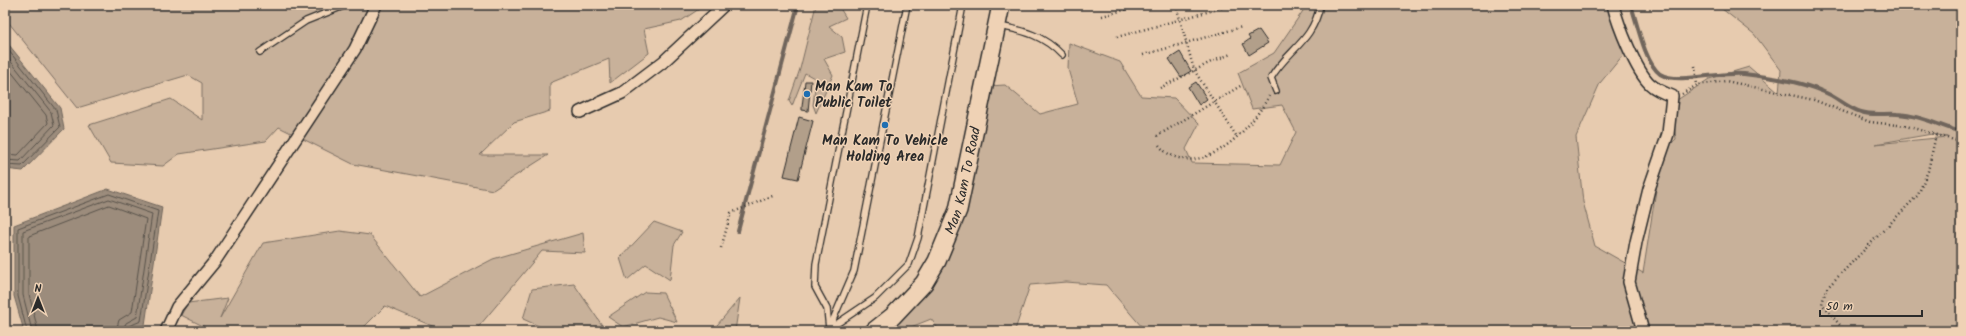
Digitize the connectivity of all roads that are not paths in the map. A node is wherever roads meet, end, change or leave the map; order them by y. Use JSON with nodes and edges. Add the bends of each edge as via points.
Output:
{"nodes":[{"id":1,"x":346,"y":5,"type":"edge"},
{"id":2,"x":376,"y":5,"type":"edge"},
{"id":3,"x":724,"y":5,"type":"edge"},
{"id":4,"x":867,"y":5,"type":"edge"},
{"id":5,"x":907,"y":5,"type":"edge"},
{"id":6,"x":963,"y":5,"type":"edge"},
{"id":7,"x":1001,"y":5,"type":"edge"},
{"id":8,"x":1320,"y":5,"type":"edge"},
{"id":9,"x":1613,"y":5,"type":"edge"},
{"id":10,"x":998,"y":26,"type":"junction"},
{"id":11,"x":260,"y":52,"type":"dead end"},
{"id":12,"x":1062,"y":56,"type":"dead end"},
{"id":13,"x":1275,"y":89,"type":"road end"},
{"id":14,"x":580,"y":112,"type":"dead end"},
{"id":15,"x":829,"y":330,"type":"edge"},
{"id":16,"x":166,"y":331,"type":"edge"},
{"id":17,"x":874,"y":331,"type":"edge"},
{"id":18,"x":1643,"y":331,"type":"edge"}],
"edges":[{"from":1,"to":11,"type":"lane","via":[[306,21]]},
{"from":2,"to":16,"type":"street","via":[[356,49],[215,261],[177,307]]},
{"from":3,"to":14,"type":"street","via":[[663,62],[622,93]]},
{"from":4,"to":15,"type":"lane","via":[[816,264],[815,286],[827,309]]},
{"from":5,"to":15,"type":"lane","via":[[854,271]]},
{"from":6,"to":15,"type":"lane","via":[[918,238],[910,264],[875,298]]},
{"from":7,"to":10,"type":"main road","name":"Man Kam To Road"},
{"from":8,"to":13,"type":"lane","via":[[1314,25],[1305,40],[1276,69],[1271,78]]},
{"from":9,"to":18,"type":"street","via":[[1617,22],[1643,75],[1650,85],[1672,96],[1668,134],[1649,189],[1636,242],[1630,282]]},
{"from":10,"to":12,"type":"lane","via":[[1036,35],[1053,46]]},
{"from":10,"to":17,"type":"main road","name":"Man Kam To Road","via":[[958,210],[937,262],[924,283],[893,316]]}]}
